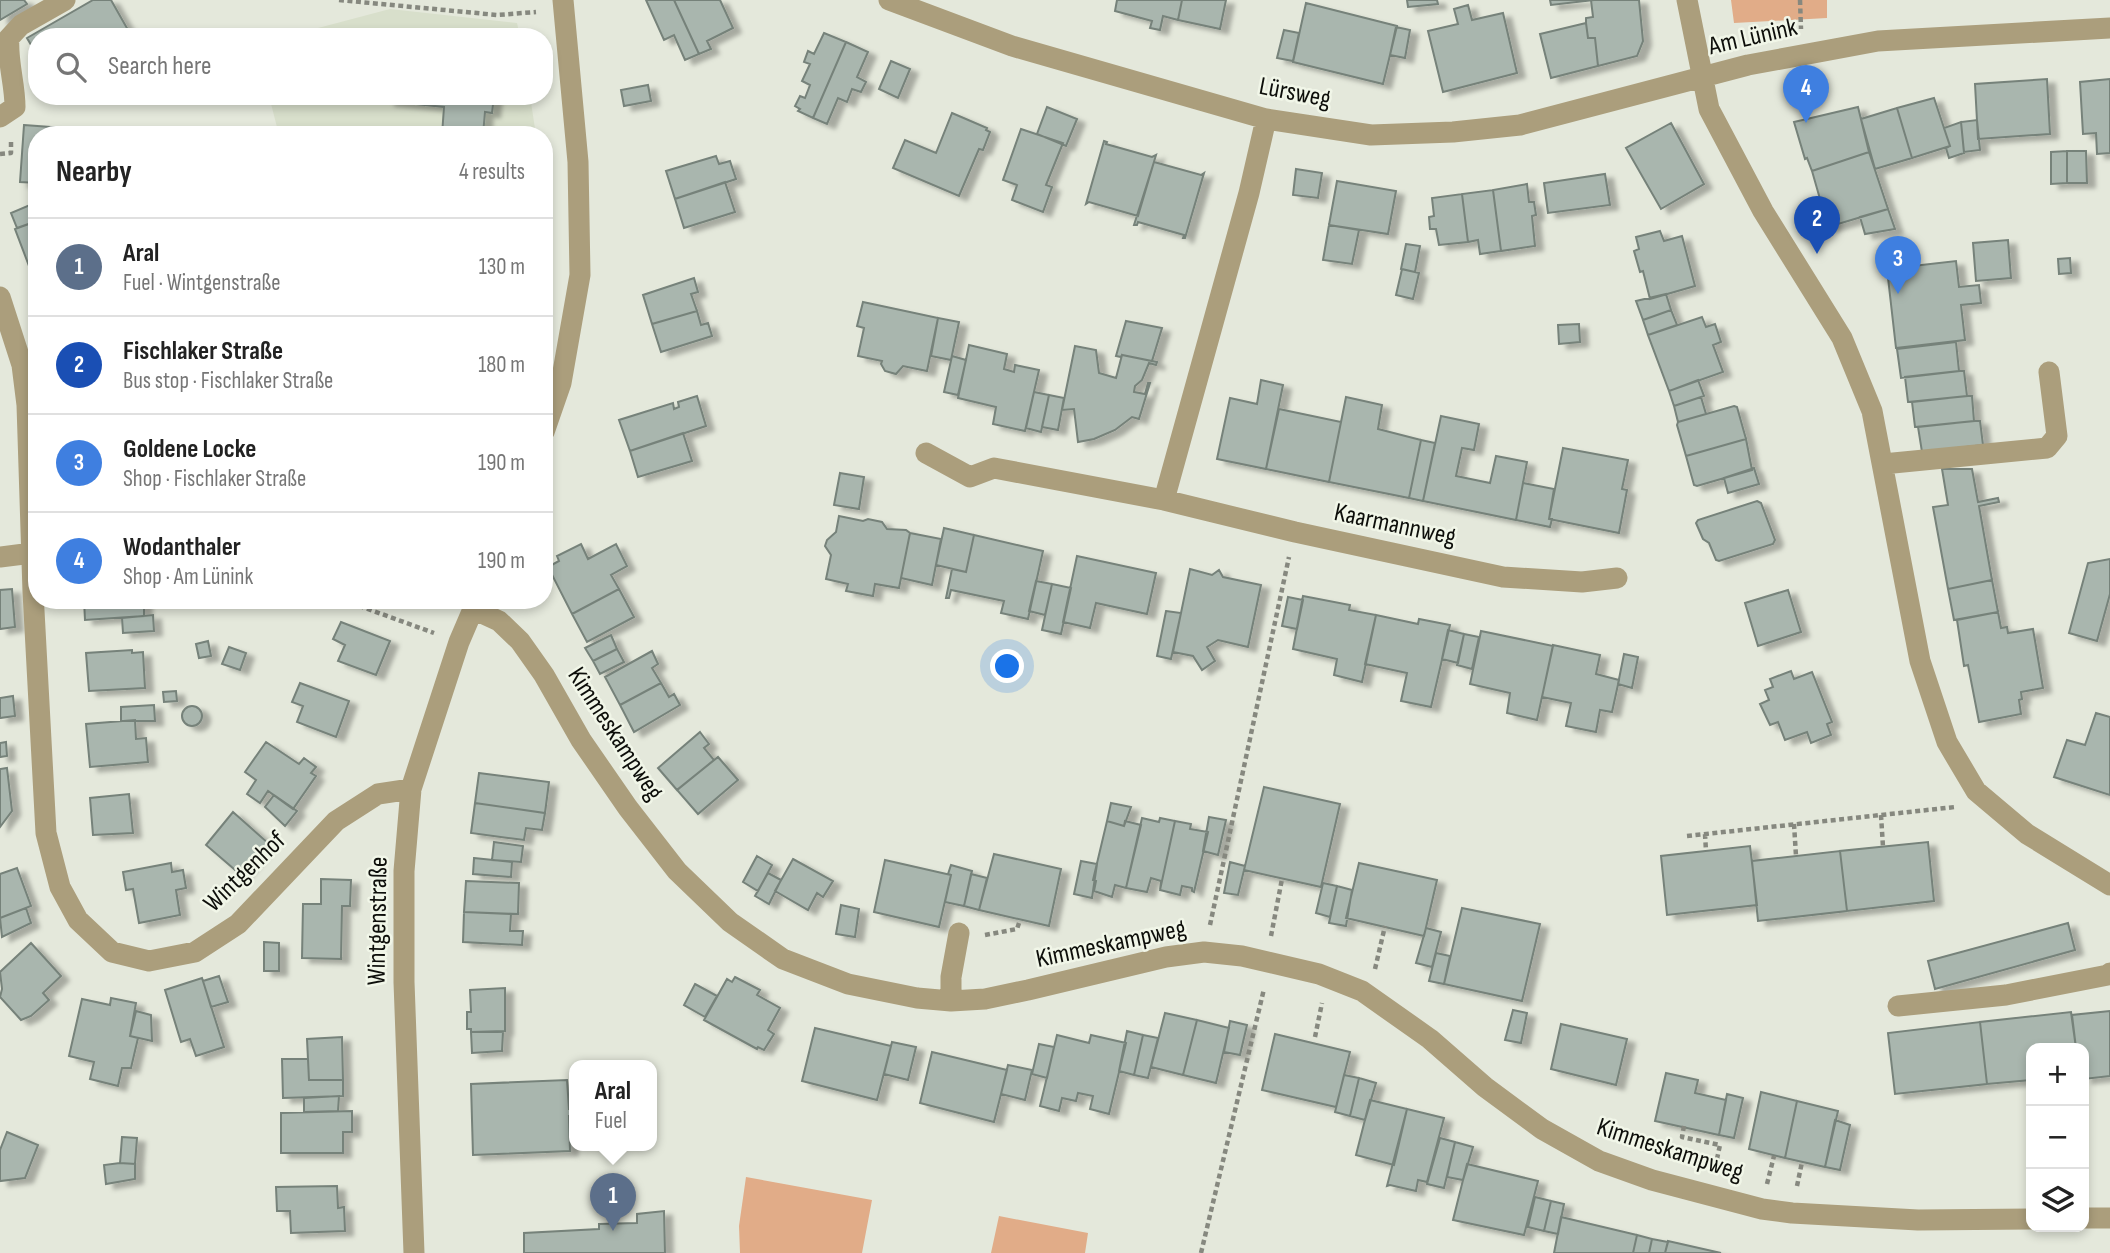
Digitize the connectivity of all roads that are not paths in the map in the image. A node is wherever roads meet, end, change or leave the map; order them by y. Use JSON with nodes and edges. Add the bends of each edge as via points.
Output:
{"nodes":[{"id":1,"x":65,"y":0,"type":"edge"},
{"id":2,"x":888,"y":0,"type":"edge"},
{"id":3,"x":1686,"y":0,"type":"edge"},
{"id":4,"x":565,"y":3,"type":"edge"},
{"id":5,"x":2110,"y":28,"type":"edge"},
{"id":6,"x":1702,"y":78,"type":"junction"},
{"id":7,"x":0,"y":117,"type":"edge"},
{"id":8,"x":1266,"y":119,"type":"junction"},
{"id":9,"x":0,"y":298,"type":"edge"},
{"id":10,"x":2049,"y":372,"type":"dead end"},
{"id":11,"x":553,"y":406,"type":"edge"},
{"id":12,"x":28,"y":435,"type":"edge"},
{"id":13,"x":926,"y":453,"type":"dead end"},
{"id":14,"x":1882,"y":464,"type":"junction"},
{"id":15,"x":1164,"y":500,"type":"junction"},
{"id":16,"x":28,"y":554,"type":"edge"},
{"id":17,"x":0,"y":557,"type":"edge"},
{"id":18,"x":1617,"y":578,"type":"dead end"},
{"id":19,"x":35,"y":609,"type":"edge"},
{"id":20,"x":473,"y":609,"type":"edge"},
{"id":21,"x":481,"y":609,"type":"edge"},
{"id":22,"x":411,"y":789,"type":"junction"},
{"id":23,"x":2110,"y":885,"type":"edge"},
{"id":24,"x":959,"y":933,"type":"road end"},
{"id":25,"x":2110,"y":973,"type":"edge"},
{"id":26,"x":951,"y":1001,"type":"junction"},
{"id":27,"x":1898,"y":1006,"type":"dead end"},
{"id":28,"x":2110,"y":1218,"type":"edge"},
{"id":29,"x":2026,"y":1219,"type":"edge"},
{"id":30,"x":2089,"y":1219,"type":"edge"},
{"id":31,"x":414,"y":1253,"type":"edge"}],
"edges":[{"from":1,"to":7,"type":"street","via":[[21,25],[9,38],[15,107]]},
{"from":2,"to":8,"type":"street","name":"Lürsweg","via":[[1012,46]]},
{"from":3,"to":6,"type":"street"},
{"from":4,"to":11,"type":"street","via":[[578,162],[580,275]]},
{"from":5,"to":6,"type":"street","name":"Am Lünink","via":[[1878,41]]},
{"from":6,"to":8,"type":"street","name":"Lürsweg","via":[[1520,125],[1453,132],[1371,135]]},
{"from":6,"to":14,"type":"street","via":[[1709,109],[1763,211],[1842,338],[1872,411]]},
{"from":8,"to":15,"type":"street"},
{"from":9,"to":12,"type":"street","name":"Wintgenhof","via":[[22,365]]},
{"from":10,"to":14,"type":"street","via":[[2057,436],[2047,448]]},
{"from":13,"to":15,"type":"street","name":"Kaarmannweg","via":[[970,477],[994,468]]},
{"from":14,"to":23,"type":"street","via":[[1920,661],[1947,741],[1976,791],[2026,834]]},
{"from":15,"to":18,"type":"street","name":"Kaarmannweg","via":[[1503,577],[1582,582]]},
{"from":16,"to":17,"type":"street"},
{"from":19,"to":22,"type":"street","name":"Wintgenhof","via":[[47,833],[60,887],[78,920],[112,952],[149,961],[195,952],[238,924],[336,821],[378,794]]},
{"from":20,"to":22,"type":"street","name":"Wintgenstraße"},
{"from":21,"to":26,"type":"street","name":"Kimmeskampweg","via":[[520,641],[628,808],[677,871],[730,922],[783,959],[848,984]]},
{"from":22,"to":31,"type":"street","name":"Wintgenstraße","via":[[404,871],[404,982]]},
{"from":24,"to":26,"type":"street"},
{"from":25,"to":27,"type":"street","via":[[2006,995]]},
{"from":26,"to":29,"type":"street","name":"Kimmeskampweg","via":[[985,999],[1204,952],[1268,961],[1362,991],[1542,1129],[1599,1161],[1762,1209],[1918,1220]]},
{"from":28,"to":30,"type":"street"}]}
